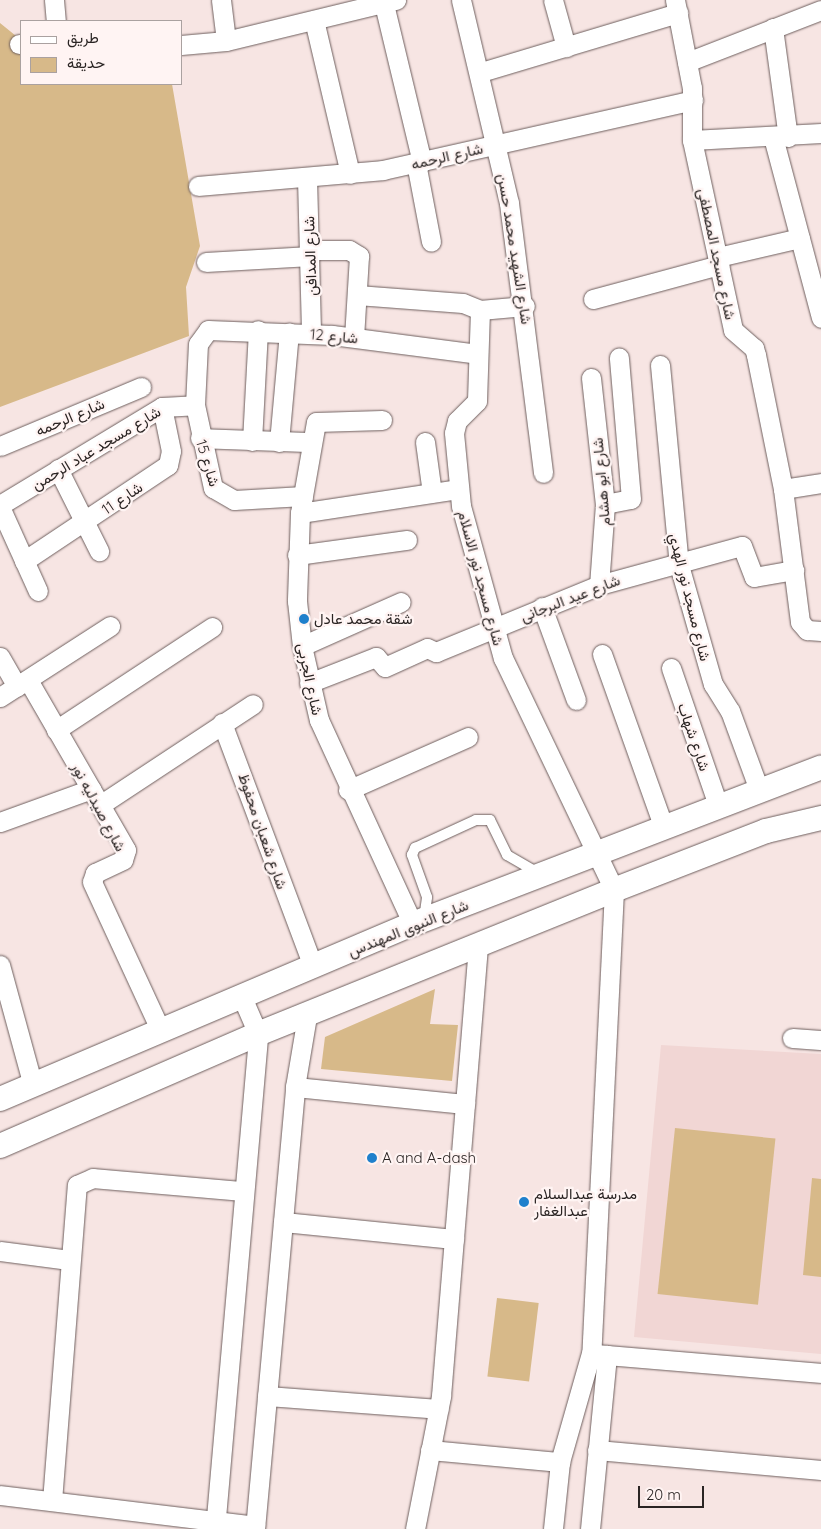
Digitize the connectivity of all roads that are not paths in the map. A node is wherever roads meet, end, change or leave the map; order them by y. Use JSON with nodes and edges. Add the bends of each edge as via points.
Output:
{"nodes":[{"id":1,"x":54,"y":0,"type":"edge"},
{"id":2,"x":221,"y":0,"type":"edge"},
{"id":3,"x":461,"y":0,"type":"edge"},
{"id":4,"x":553,"y":0,"type":"edge"},
{"id":5,"x":388,"y":1,"type":"edge"},
{"id":6,"x":676,"y":7,"type":"edge"},
{"id":7,"x":821,"y":10,"type":"edge"},
{"id":8,"x":56,"y":20,"type":"edge"},
{"id":9,"x":314,"y":20,"type":"junction"},
{"id":10,"x":773,"y":28,"type":"junction"},
{"id":11,"x":226,"y":40,"type":"junction"},
{"id":12,"x":182,"y":45,"type":"edge"},
{"id":13,"x":566,"y":47,"type":"junction"},
{"id":14,"x":687,"y":62,"type":"junction"},
{"id":15,"x":481,"y":72,"type":"junction"},
{"id":16,"x":693,"y":100,"type":"junction"},
{"id":17,"x":821,"y":133,"type":"edge"},
{"id":18,"x":781,"y":137,"type":"junction"},
{"id":19,"x":692,"y":140,"type":"junction"},
{"id":20,"x":497,"y":144,"type":"junction"},
{"id":21,"x":419,"y":162,"type":"junction"},
{"id":22,"x":350,"y":174,"type":"junction"},
{"id":23,"x":307,"y":178,"type":"junction"},
{"id":24,"x":198,"y":186,"type":"dead end"},
{"id":25,"x":800,"y":238,"type":"junction"},
{"id":26,"x":431,"y":242,"type":"dead end"},
{"id":27,"x":310,"y":253,"type":"junction"},
{"id":28,"x":719,"y":261,"type":"junction"},
{"id":29,"x":206,"y":262,"type":"dead end"},
{"id":30,"x":357,"y":295,"type":"junction"},
{"id":31,"x":593,"y":299,"type":"dead end"},
{"id":32,"x":525,"y":306,"type":"junction"},
{"id":33,"x":480,"y":310,"type":"junction"},
{"id":34,"x":821,"y":318,"type":"edge"},
{"id":35,"x":258,"y":330,"type":"junction"},
{"id":36,"x":289,"y":332,"type":"junction"},
{"id":37,"x":311,"y":334,"type":"junction"},
{"id":38,"x":354,"y":337,"type":"junction"},
{"id":39,"x":198,"y":344,"type":"joint"},
{"id":40,"x":478,"y":354,"type":"junction"},
{"id":41,"x":619,"y":358,"type":"dead end"},
{"id":42,"x":660,"y":365,"type":"dead end"},
{"id":43,"x":590,"y":378,"type":"dead end"},
{"id":44,"x":140,"y":387,"type":"dead end"},
{"id":45,"x":195,"y":405,"type":"junction"},
{"id":46,"x":162,"y":407,"type":"junction"},
{"id":47,"x":382,"y":420,"type":"dead end"},
{"id":48,"x":200,"y":438,"type":"junction"},
{"id":49,"x":252,"y":441,"type":"junction"},
{"id":50,"x":279,"y":442,"type":"junction"},
{"id":51,"x":311,"y":442,"type":"junction"},
{"id":52,"x":425,"y":442,"type":"dead end"},
{"id":53,"x":0,"y":446,"type":"edge"},
{"id":54,"x":58,"y":469,"type":"junction"},
{"id":55,"x":543,"y":473,"type":"dead end"},
{"id":56,"x":821,"y":483,"type":"edge"},
{"id":57,"x":459,"y":489,"type":"junction"},
{"id":58,"x":783,"y":489,"type":"junction"},
{"id":59,"x":432,"y":493,"type":"junction"},
{"id":60,"x":302,"y":504,"type":"junction"},
{"id":61,"x":605,"y":504,"type":"junction"},
{"id":62,"x":0,"y":506,"type":"edge"},
{"id":63,"x":85,"y":523,"type":"junction"},
{"id":64,"x":407,"y":540,"type":"dead end"},
{"id":65,"x":99,"y":552,"type":"dead end"},
{"id":66,"x":297,"y":555,"type":"junction"},
{"id":67,"x":24,"y":561,"type":"junction"},
{"id":68,"x":679,"y":565,"type":"junction"},
{"id":69,"x":794,"y":570,"type":"junction"},
{"id":70,"x":599,"y":586,"type":"junction"},
{"id":71,"x":38,"y":591,"type":"dead end"},
{"id":72,"x":401,"y":602,"type":"dead end"},
{"id":73,"x":542,"y":608,"type":"junction"},
{"id":74,"x":110,"y":626,"type":"dead end"},
{"id":75,"x":212,"y":627,"type":"dead end"},
{"id":76,"x":492,"y":628,"type":"junction"},
{"id":77,"x":821,"y":631,"type":"edge"},
{"id":78,"x":302,"y":646,"type":"junction"},
{"id":79,"x":602,"y":654,"type":"dead end"},
{"id":80,"x":0,"y":657,"type":"edge"},
{"id":81,"x":671,"y":668,"type":"dead end"},
{"id":82,"x":22,"y":683,"type":"junction"},
{"id":83,"x":309,"y":683,"type":"junction"},
{"id":84,"x":0,"y":697,"type":"edge"},
{"id":85,"x":576,"y":700,"type":"dead end"},
{"id":86,"x":253,"y":704,"type":"dead end"},
{"id":87,"x":222,"y":723,"type":"junction"},
{"id":88,"x":56,"y":730,"type":"junction"},
{"id":89,"x":468,"y":737,"type":"dead end"},
{"id":90,"x":821,"y":767,"type":"edge"},
{"id":91,"x":348,"y":790,"type":"junction"},
{"id":92,"x":759,"y":790,"type":"junction"},
{"id":93,"x":95,"y":797,"type":"junction"},
{"id":94,"x":718,"y":805,"type":"junction"},
{"id":95,"x":821,"y":818,"type":"edge"},
{"id":96,"x":0,"y":822,"type":"edge"},
{"id":97,"x":663,"y":825,"type":"junction"},
{"id":98,"x":599,"y":853,"type":"junction"},
{"id":99,"x":545,"y":874,"type":"junction"},
{"id":100,"x":614,"y":890,"type":"junction"},
{"id":101,"x":418,"y":922,"type":"junction"},
{"id":102,"x":478,"y":947,"type":"junction"},
{"id":103,"x":0,"y":965,"type":"edge"},
{"id":104,"x":313,"y":967,"type":"junction"},
{"id":105,"x":242,"y":997,"type":"junction"},
{"id":106,"x":307,"y":1016,"type":"junction"},
{"id":107,"x":161,"y":1031,"type":"junction"},
{"id":108,"x":258,"y":1034,"type":"junction"},
{"id":109,"x":792,"y":1038,"type":"dead end"},
{"id":110,"x":821,"y":1040,"type":"edge"},
{"id":111,"x":33,"y":1086,"type":"junction"},
{"id":112,"x":295,"y":1087,"type":"junction"},
{"id":113,"x":0,"y":1099,"type":"edge"},
{"id":114,"x":465,"y":1104,"type":"junction"},
{"id":115,"x":0,"y":1146,"type":"edge"},
{"id":116,"x":242,"y":1191,"type":"junction"},
{"id":117,"x":283,"y":1222,"type":"junction"},
{"id":118,"x":454,"y":1239,"type":"junction"},
{"id":119,"x":0,"y":1251,"type":"edge"},
{"id":120,"x":69,"y":1260,"type":"junction"},
{"id":121,"x":599,"y":1354,"type":"junction"},
{"id":122,"x":821,"y":1373,"type":"edge"},
{"id":123,"x":267,"y":1396,"type":"junction"},
{"id":124,"x":439,"y":1409,"type":"junction"},
{"id":125,"x":430,"y":1450,"type":"junction"},
{"id":126,"x":597,"y":1450,"type":"junction"},
{"id":127,"x":560,"y":1462,"type":"junction"},
{"id":128,"x":821,"y":1470,"type":"edge"},
{"id":129,"x":0,"y":1495,"type":"edge"},
{"id":130,"x":52,"y":1501,"type":"junction"},
{"id":131,"x":215,"y":1525,"type":"edge"},
{"id":132,"x":255,"y":1527,"type":"edge"},
{"id":133,"x":415,"y":1529,"type":"edge"},
{"id":134,"x":553,"y":1529,"type":"edge"},
{"id":135,"x":590,"y":1529,"type":"edge"}],
"edges":[{"from":1,"to":8,"type":"street"},
{"from":2,"to":11,"type":"street"},
{"from":3,"to":15,"type":"street","name":"شارع الشهيد محمد حسن"},
{"from":4,"to":13,"type":"street"},
{"from":5,"to":9,"type":"street"},
{"from":5,"to":21,"type":"street"},
{"from":6,"to":13,"type":"street"},
{"from":6,"to":14,"type":"street","name":"شارع مسجد المصطفى"},
{"from":7,"to":10,"type":"street"},
{"from":9,"to":11,"type":"street"},
{"from":9,"to":22,"type":"street"},
{"from":10,"to":14,"type":"street"},
{"from":10,"to":18,"type":"street"},
{"from":11,"to":12,"type":"street"},
{"from":13,"to":15,"type":"street"},
{"from":14,"to":16,"type":"street","name":"شارع مسجد المصطفى"},
{"from":15,"to":20,"type":"street","name":"شارع الشهيد محمد حسن"},
{"from":16,"to":19,"type":"street","name":"شارع مسجد المصطفى","via":[[689,121]]},
{"from":16,"to":20,"type":"street","name":"شارع الرحمه"},
{"from":17,"to":18,"type":"street"},
{"from":18,"to":19,"type":"street"},
{"from":18,"to":25,"type":"street"},
{"from":19,"to":28,"type":"street","name":"شارع مسجد المصطفى"},
{"from":20,"to":21,"type":"street","name":"شارع الرحمه"},
{"from":20,"to":32,"type":"street","name":"شارع الشهيد محمد حسن"},
{"from":21,"to":22,"type":"street","name":"شارع الرحمه"},
{"from":21,"to":26,"type":"street"},
{"from":22,"to":23,"type":"street","name":"شارع الرحمه"},
{"from":23,"to":24,"type":"street","name":"شارع الرحمه"},
{"from":23,"to":27,"type":"street","name":"شارع المدافن"},
{"from":25,"to":28,"type":"street"},
{"from":25,"to":34,"type":"street"},
{"from":27,"to":29,"type":"street"},
{"from":27,"to":30,"type":"street","via":[[355,251],[359,256]]},
{"from":27,"to":37,"type":"street","name":"شارع المدافن"},
{"from":28,"to":31,"type":"street"},
{"from":28,"to":58,"type":"street","name":"شارع مسجد المصطفى","via":[[735,335],[754,348]]},
{"from":30,"to":33,"type":"street","via":[[463,303]]},
{"from":30,"to":38,"type":"street"},
{"from":32,"to":33,"type":"street"},
{"from":32,"to":55,"type":"street","name":"شارع الشهيد محمد حسن"},
{"from":33,"to":40,"type":"street","name":"شارع مسجد نور الاسلام"},
{"from":35,"to":36,"type":"street","name":"شارع 12"},
{"from":35,"to":39,"type":"street","name":"شارع 12","via":[[217,327],[201,336]]},
{"from":35,"to":49,"type":"street"},
{"from":36,"to":37,"type":"street","name":"شارع 12"},
{"from":36,"to":50,"type":"street"},
{"from":37,"to":38,"type":"street","name":"شارع 12"},
{"from":38,"to":40,"type":"street","name":"شارع 12"},
{"from":39,"to":45,"type":"street","name":"شارع 15"},
{"from":40,"to":57,"type":"street","name":"شارع مسجد نور الاسلام","via":[[477,400],[457,421],[454,433]]},
{"from":41,"to":61,"type":"street","via":[[631,499]]},
{"from":42,"to":68,"type":"street","name":"شارع مسجد نور الهدي"},
{"from":43,"to":61,"type":"street","name":"شارع ابو هشام"},
{"from":44,"to":53,"type":"street","name":"شارع الرحمه"},
{"from":45,"to":46,"type":"street","name":"شارع مسجد عباد الرحمن"},
{"from":45,"to":48,"type":"street","name":"شارع 15"},
{"from":46,"to":54,"type":"street","name":"شارع مسجد عباد الرحمن"},
{"from":46,"to":63,"type":"street","name":"شارع 11","via":[[171,451],[168,465]]},
{"from":47,"to":51,"type":"street","name":"شارع الجربى","via":[[319,419]]},
{"from":48,"to":49,"type":"street"},
{"from":48,"to":60,"type":"street","name":"شارع 15","via":[[213,488],[226,499]]},
{"from":49,"to":50,"type":"street"},
{"from":50,"to":51,"type":"street"},
{"from":51,"to":60,"type":"street","name":"شارع الجربى"},
{"from":52,"to":59,"type":"street"},
{"from":54,"to":62,"type":"street","name":"شارع مسجد عباد الرحمن"},
{"from":54,"to":63,"type":"street"},
{"from":56,"to":58,"type":"street"},
{"from":57,"to":59,"type":"street"},
{"from":57,"to":76,"type":"street","name":"شارع مسجد نور الاسلام"},
{"from":58,"to":69,"type":"street","name":"شارع مسجد المصطفى"},
{"from":59,"to":60,"type":"street"},
{"from":60,"to":66,"type":"street","name":"شارع الجربى"},
{"from":61,"to":70,"type":"street","name":"شارع ابو هشام"},
{"from":62,"to":67,"type":"street"},
{"from":63,"to":65,"type":"street"},
{"from":63,"to":67,"type":"street","name":"شارع 11"},
{"from":64,"to":66,"type":"street"},
{"from":66,"to":78,"type":"street","name":"شارع الجربى"},
{"from":67,"to":71,"type":"street"},
{"from":68,"to":69,"type":"street","name":"شارع عيد البرجانى","via":[[742,546],[754,577]]},
{"from":68,"to":70,"type":"street","name":"شارع عيد البرجانى"},
{"from":68,"to":92,"type":"street","name":"شارع مسجد نور الهدي","via":[[714,684],[730,711]]},
{"from":69,"to":77,"type":"street","name":"شارع مسجد المصطفى","via":[[800,622],[807,630]]},
{"from":70,"to":73,"type":"street","name":"شارع عيد البرجانى"},
{"from":72,"to":78,"type":"street"},
{"from":73,"to":76,"type":"street","name":"شارع عيد البرجانى"},
{"from":73,"to":85,"type":"street"},
{"from":74,"to":82,"type":"street"},
{"from":75,"to":88,"type":"street"},
{"from":76,"to":83,"type":"street","name":"شارع عيد البرجانى","via":[[436,652],[427,648],[385,667],[376,657]]},
{"from":76,"to":98,"type":"street","name":"شارع مسجد نور الاسلام","via":[[516,686]]},
{"from":78,"to":83,"type":"street","name":"شارع الجربى"},
{"from":79,"to":97,"type":"street"},
{"from":80,"to":82,"type":"street"},
{"from":81,"to":94,"type":"street","name":"شارع شهاب"},
{"from":82,"to":84,"type":"street"},
{"from":82,"to":88,"type":"street","name":"شارع صيدليه نور"},
{"from":83,"to":91,"type":"street","name":"شارع الجربى"},
{"from":86,"to":87,"type":"street"},
{"from":87,"to":93,"type":"street"},
{"from":87,"to":104,"type":"street","name":"شارع شعبان محفوظ"},
{"from":88,"to":93,"type":"street","name":"شارع صيدليه نور"},
{"from":89,"to":91,"type":"street"},
{"from":90,"to":92,"type":"street","name":"شارع النبوى المهندس"},
{"from":91,"to":101,"type":"street","name":"شارع الجربى"},
{"from":92,"to":94,"type":"street","name":"شارع النبوى المهندس"},
{"from":93,"to":96,"type":"street"},
{"from":93,"to":107,"type":"street","name":"شارع صيدليه نور","via":[[126,854],[95,873],[92,882]]},
{"from":94,"to":97,"type":"street","name":"شارع النبوى المهندس"},
{"from":95,"to":100,"type":"street","via":[[766,831]]},
{"from":97,"to":98,"type":"street","name":"شارع النبوى المهندس"},
{"from":98,"to":99,"type":"street","name":"شارع النبوى المهندس"},
{"from":98,"to":100,"type":"street","name":"شارع مسجد نور الاسلام"},
{"from":99,"to":101,"type":"street","name":"شارع النبوى المهندس"},
{"from":99,"to":101,"type":"lane","via":[[519,864],[507,855],[490,820],[476,820],[415,848],[412,855],[427,897]]},
{"from":100,"to":102,"type":"street"},
{"from":100,"to":121,"type":"street"},
{"from":101,"to":104,"type":"street","name":"شارع النبوى المهندس"},
{"from":102,"to":106,"type":"street"},
{"from":102,"to":114,"type":"street"},
{"from":103,"to":111,"type":"street"},
{"from":104,"to":105,"type":"street","name":"شارع النبوى المهندس"},
{"from":105,"to":107,"type":"street","name":"شارع النبوى المهندس"},
{"from":105,"to":108,"type":"street"},
{"from":106,"to":108,"type":"street"},
{"from":106,"to":112,"type":"street"},
{"from":107,"to":111,"type":"street","name":"شارع النبوى المهندس"},
{"from":108,"to":115,"type":"street"},
{"from":108,"to":116,"type":"street"},
{"from":109,"to":110,"type":"street"},
{"from":111,"to":113,"type":"street","name":"شارع النبوى المهندس"},
{"from":112,"to":114,"type":"street"},
{"from":112,"to":117,"type":"street"},
{"from":114,"to":118,"type":"street"},
{"from":116,"to":120,"type":"street","via":[[84,1180],[74,1194]]},
{"from":116,"to":131,"type":"street"},
{"from":117,"to":118,"type":"street"},
{"from":117,"to":123,"type":"street"},
{"from":118,"to":124,"type":"street"},
{"from":119,"to":120,"type":"street"},
{"from":120,"to":130,"type":"street"},
{"from":121,"to":122,"type":"street"},
{"from":121,"to":126,"type":"street"},
{"from":121,"to":127,"type":"street"},
{"from":123,"to":124,"type":"street"},
{"from":123,"to":132,"type":"street"},
{"from":124,"to":125,"type":"street"},
{"from":125,"to":127,"type":"street"},
{"from":125,"to":133,"type":"street"},
{"from":126,"to":128,"type":"street"},
{"from":126,"to":135,"type":"street"},
{"from":127,"to":134,"type":"street"},
{"from":129,"to":130,"type":"street"},
{"from":130,"to":131,"type":"street"},
{"from":131,"to":132,"type":"street"}]}
